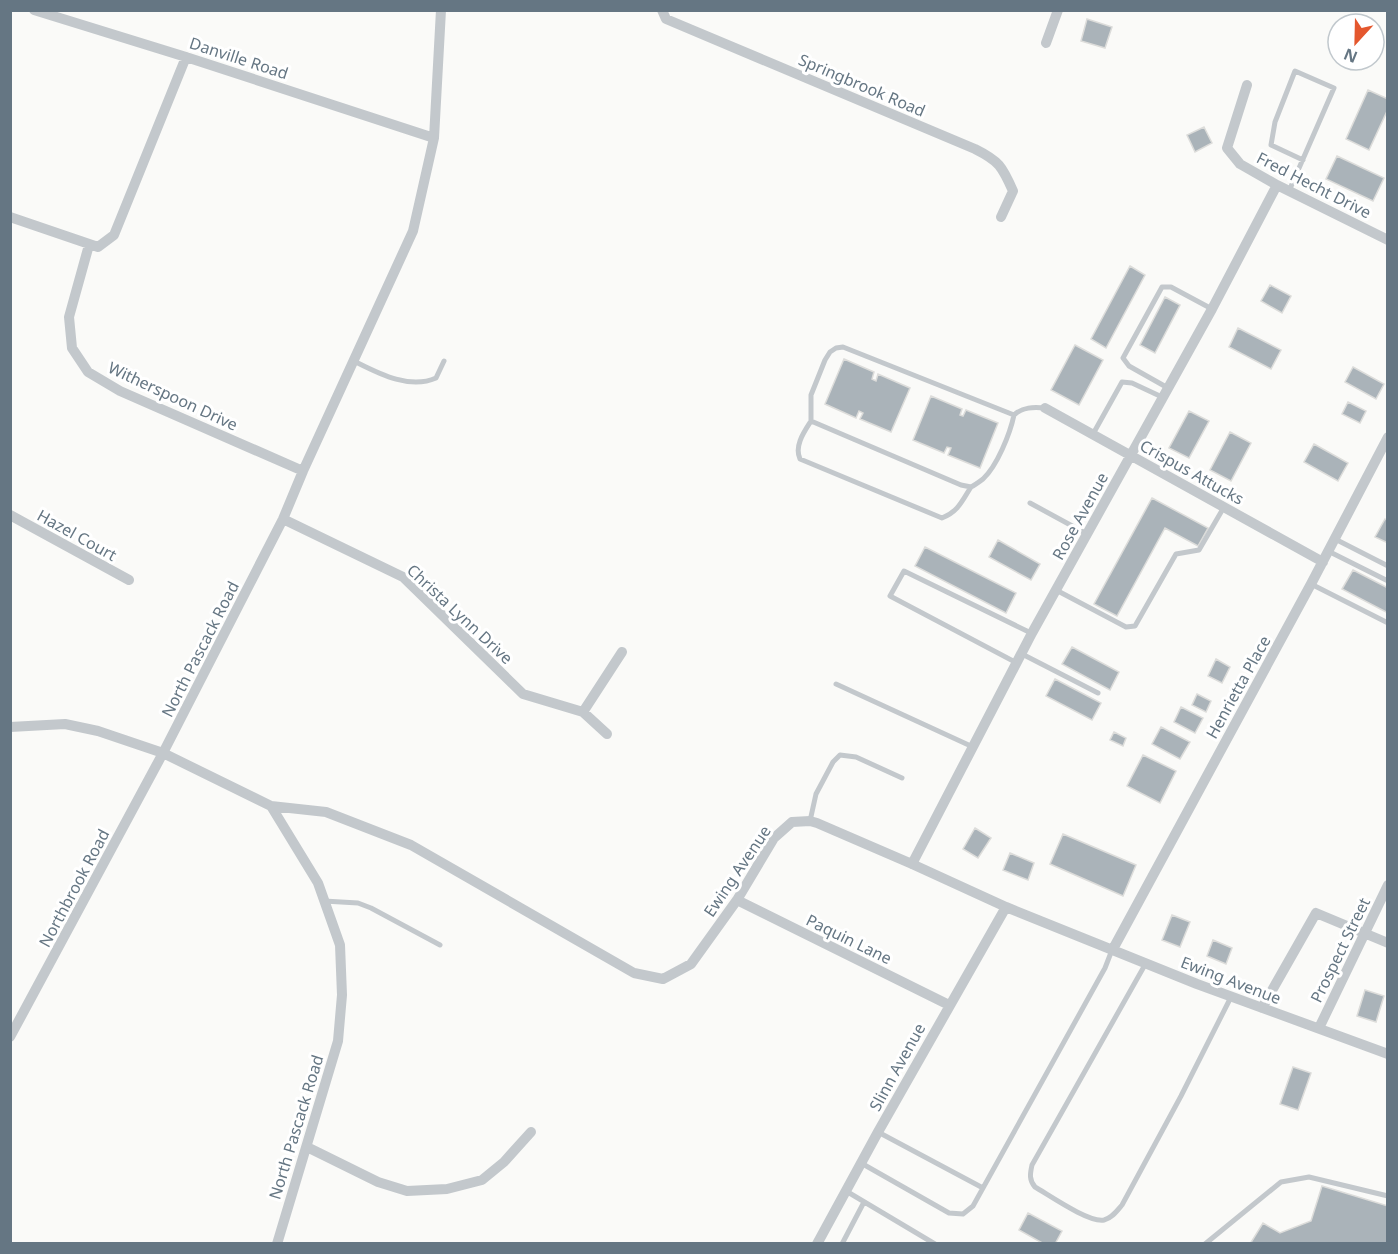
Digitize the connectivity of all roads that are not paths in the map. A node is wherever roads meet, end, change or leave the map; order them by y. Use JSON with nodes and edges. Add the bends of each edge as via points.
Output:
{"nodes":[{"id":1,"x":34,"y":10,"type":"edge"},
{"id":2,"x":441,"y":10,"type":"edge"},
{"id":3,"x":662,"y":10,"type":"edge"},
{"id":4,"x":1058,"y":10,"type":"edge"},
{"id":5,"x":1046,"y":44,"type":"dead end"},
{"id":6,"x":186,"y":57,"type":"junction"},
{"id":7,"x":1247,"y":85,"type":"dead end"},
{"id":8,"x":434,"y":138,"type":"junction"},
{"id":9,"x":1303,"y":160,"type":"junction"},
{"id":10,"x":1277,"y":185,"type":"junction"},
{"id":11,"x":1289,"y":191,"type":"junction"},
{"id":12,"x":10,"y":217,"type":"edge"},
{"id":13,"x":1001,"y":217,"type":"dead end"},
{"id":14,"x":1388,"y":240,"type":"edge"},
{"id":15,"x":89,"y":245,"type":"junction"},
{"id":16,"x":1212,"y":309,"type":"junction"},
{"id":17,"x":354,"y":361,"type":"junction"},
{"id":18,"x":444,"y":361,"type":"dead end"},
{"id":19,"x":1165,"y":393,"type":"junction"},
{"id":20,"x":1045,"y":408,"type":"joint"},
{"id":21,"x":1014,"y":415,"type":"junction"},
{"id":22,"x":811,"y":421,"type":"junction"},
{"id":23,"x":1093,"y":434,"type":"junction"},
{"id":24,"x":1388,"y":437,"type":"edge"},
{"id":25,"x":1131,"y":455,"type":"junction"},
{"id":26,"x":303,"y":471,"type":"junction"},
{"id":27,"x":971,"y":487,"type":"junction"},
{"id":28,"x":1030,"y":503,"type":"dead end"},
{"id":29,"x":1224,"y":507,"type":"junction"},
{"id":30,"x":10,"y":515,"type":"edge"},
{"id":31,"x":283,"y":519,"type":"junction"},
{"id":32,"x":1087,"y":534,"type":"junction"},
{"id":33,"x":1335,"y":539,"type":"junction"},
{"id":34,"x":1329,"y":551,"type":"junction"},
{"id":35,"x":1323,"y":562,"type":"junction"},
{"id":36,"x":1388,"y":566,"type":"edge"},
{"id":37,"x":129,"y":580,"type":"dead end"},
{"id":38,"x":1388,"y":581,"type":"edge"},
{"id":39,"x":1311,"y":584,"type":"junction"},
{"id":40,"x":1056,"y":590,"type":"junction"},
{"id":41,"x":1388,"y":623,"type":"edge"},
{"id":42,"x":1032,"y":633,"type":"junction"},
{"id":43,"x":622,"y":652,"type":"dead end"},
{"id":44,"x":1019,"y":658,"type":"junction"},
{"id":45,"x":836,"y":684,"type":"dead end"},
{"id":46,"x":1098,"y":693,"type":"dead end"},
{"id":47,"x":583,"y":712,"type":"junction"},
{"id":48,"x":10,"y":727,"type":"edge"},
{"id":49,"x":607,"y":734,"type":"dead end"},
{"id":50,"x":973,"y":747,"type":"junction"},
{"id":51,"x":163,"y":753,"type":"junction"},
{"id":52,"x":902,"y":778,"type":"dead end"},
{"id":53,"x":271,"y":806,"type":"junction"},
{"id":54,"x":810,"y":821,"type":"junction"},
{"id":55,"x":912,"y":864,"type":"junction"},
{"id":56,"x":1387,"y":886,"type":"edge"},
{"id":57,"x":736,"y":900,"type":"junction"},
{"id":58,"x":324,"y":901,"type":"junction"},
{"id":59,"x":1006,"y":907,"type":"junction"},
{"id":60,"x":1365,"y":933,"type":"junction"},
{"id":61,"x":1388,"y":943,"type":"edge"},
{"id":62,"x":440,"y":945,"type":"dead end"},
{"id":63,"x":1113,"y":949,"type":"junction"},
{"id":64,"x":1146,"y":963,"type":"junction"},
{"id":65,"x":1231,"y":997,"type":"junction"},
{"id":66,"x":949,"y":1005,"type":"junction"},
{"id":67,"x":1262,"y":1008,"type":"junction"},
{"id":68,"x":1319,"y":1028,"type":"junction"},
{"id":69,"x":12,"y":1032,"type":"edge"},
{"id":70,"x":1388,"y":1054,"type":"edge"},
{"id":71,"x":531,"y":1132,"type":"dead end"},
{"id":72,"x":878,"y":1132,"type":"junction"},
{"id":73,"x":307,"y":1147,"type":"junction"},
{"id":74,"x":861,"y":1163,"type":"junction"},
{"id":75,"x":983,"y":1188,"type":"junction"},
{"id":76,"x":846,"y":1191,"type":"junction"},
{"id":77,"x":1388,"y":1196,"type":"edge"},
{"id":78,"x":864,"y":1202,"type":"junction"},
{"id":79,"x":277,"y":1244,"type":"edge"},
{"id":80,"x":817,"y":1244,"type":"edge"},
{"id":81,"x":842,"y":1244,"type":"edge"},
{"id":82,"x":935,"y":1244,"type":"edge"},
{"id":83,"x":1205,"y":1244,"type":"edge"}],
"edges":[{"from":1,"to":6,"type":"street","name":"Danville Road"},
{"from":2,"to":8,"type":"street","name":"North Pascack Road"},
{"from":3,"to":13,"type":"street","name":"Springbrook Road","via":[[666,20],[992,157],[1005,171],[1013,191]]},
{"from":4,"to":5,"type":"street"},
{"from":6,"to":8,"type":"street","name":"Danville Road"},
{"from":6,"to":15,"type":"street","via":[[114,234],[98,247]]},
{"from":7,"to":10,"type":"street","name":"Fred Hecht Drive","via":[[1227,148],[1240,164]]},
{"from":8,"to":17,"type":"street","name":"North Pascack Road","via":[[413,231]]},
{"from":9,"to":9,"type":"lane","via":[[1334,88],[1295,71],[1275,122],[1271,145]]},
{"from":9,"to":11,"type":"lane"},
{"from":10,"to":11,"type":"street","name":"Fred Hecht Drive"},
{"from":10,"to":16,"type":"street","name":"Rose Avenue"},
{"from":11,"to":14,"type":"street","name":"Fred Hecht Drive"},
{"from":12,"to":15,"type":"street"},
{"from":15,"to":26,"type":"street","name":"Witherspoon Drive","via":[[69,317],[72,348],[88,372],[120,391]]},
{"from":16,"to":19,"type":"street","name":"Rose Avenue"},
{"from":16,"to":19,"type":"lane","via":[[1171,287],[1161,287],[1123,358]]},
{"from":17,"to":18,"type":"lane","via":[[388,377],[426,382],[436,378]]},
{"from":17,"to":26,"type":"street","name":"North Pascack Road"},
{"from":19,"to":23,"type":"lane","via":[[1122,382]]},
{"from":19,"to":25,"type":"street","name":"Rose Avenue"},
{"from":20,"to":21,"type":"lane","via":[[1032,407]]},
{"from":20,"to":23,"type":"street","name":"Crispus Attucks"},
{"from":21,"to":22,"type":"lane","via":[[843,347],[830,352],[825,360],[811,395]]},
{"from":21,"to":27,"type":"lane","via":[[991,469]]},
{"from":22,"to":27,"type":"lane"},
{"from":22,"to":27,"type":"lane","via":[[799,444],[800,459],[942,518],[957,509]]},
{"from":23,"to":25,"type":"street","name":"Crispus Attucks"},
{"from":24,"to":33,"type":"street","name":"Henrietta Place"},
{"from":25,"to":29,"type":"street","name":"Crispus Attucks"},
{"from":25,"to":32,"type":"street","name":"Rose Avenue"},
{"from":26,"to":31,"type":"street","name":"North Pascack Road"},
{"from":28,"to":32,"type":"lane"},
{"from":29,"to":35,"type":"street","name":"Crispus Attucks"},
{"from":29,"to":40,"type":"lane","via":[[1199,550],[1176,554],[1135,626],[1126,627]]},
{"from":30,"to":37,"type":"street","name":"Hazel Court"},
{"from":31,"to":47,"type":"street","name":"Christa Lynn Drive","via":[[403,577],[523,694]]},
{"from":31,"to":51,"type":"street","name":"North Pascack Road"},
{"from":32,"to":40,"type":"street","name":"Rose Avenue"},
{"from":33,"to":34,"type":"street","name":"Henrietta Place"},
{"from":33,"to":36,"type":"lane"},
{"from":34,"to":35,"type":"street","name":"Henrietta Place"},
{"from":34,"to":38,"type":"lane"},
{"from":35,"to":39,"type":"street","name":"Henrietta Place"},
{"from":39,"to":41,"type":"lane"},
{"from":39,"to":63,"type":"street","name":"Henrietta Place"},
{"from":40,"to":42,"type":"street","name":"Rose Avenue"},
{"from":42,"to":44,"type":"street","name":"Rose Avenue"},
{"from":42,"to":44,"type":"lane","via":[[904,571],[890,596]]},
{"from":43,"to":47,"type":"street"},
{"from":44,"to":46,"type":"lane"},
{"from":44,"to":50,"type":"street","name":"Rose Avenue"},
{"from":45,"to":50,"type":"lane"},
{"from":47,"to":49,"type":"street","name":"Christa Lynn Drive"},
{"from":48,"to":51,"type":"street","via":[[65,724],[98,730]]},
{"from":50,"to":55,"type":"street","name":"Rose Avenue"},
{"from":51,"to":53,"type":"street"},
{"from":51,"to":69,"type":"street","name":"Northbrook Road"},
{"from":52,"to":54,"type":"lane","via":[[840,755],[816,794]]},
{"from":53,"to":57,"type":"street","name":"Ewing Avenue","via":[[326,812],[411,845],[634,973],[663,979],[692,964]]},
{"from":53,"to":58,"type":"street","name":"North Pascack Road","via":[[318,883]]},
{"from":54,"to":55,"type":"street","name":"Ewing Avenue"},
{"from":54,"to":57,"type":"street","name":"Ewing Avenue","via":[[792,822],[774,838]]},
{"from":55,"to":59,"type":"street","name":"Ewing Avenue"},
{"from":56,"to":60,"type":"street","name":"Prospect Street"},
{"from":57,"to":66,"type":"street","name":"Paquin Lane"},
{"from":58,"to":62,"type":"lane","via":[[358,903]]},
{"from":58,"to":73,"type":"street","name":"North Pascack Road","via":[[340,945],[342,995],[338,1041]]},
{"from":59,"to":63,"type":"street","name":"Ewing Avenue"},
{"from":59,"to":66,"type":"street","name":"Slinn Avenue"},
{"from":60,"to":61,"type":"street"},
{"from":60,"to":67,"type":"street","via":[[1316,913]]},
{"from":60,"to":68,"type":"street","name":"Prospect Street"},
{"from":63,"to":64,"type":"street","name":"Ewing Avenue"},
{"from":63,"to":75,"type":"lane"},
{"from":64,"to":65,"type":"street","name":"Ewing Avenue"},
{"from":64,"to":65,"type":"lane","via":[[1032,1165],[1030,1182],[1035,1187],[1084,1216],[1105,1220],[1122,1205]]},
{"from":65,"to":67,"type":"street","name":"Ewing Avenue"},
{"from":66,"to":72,"type":"street","name":"Slinn Avenue"},
{"from":67,"to":68,"type":"street","name":"Ewing Avenue"},
{"from":68,"to":70,"type":"street","name":"Ewing Avenue"},
{"from":71,"to":73,"type":"street","via":[[482,1180],[447,1189],[407,1191],[378,1182]]},
{"from":72,"to":74,"type":"street","name":"Slinn Avenue"},
{"from":72,"to":75,"type":"lane"},
{"from":73,"to":79,"type":"street","name":"North Pascack Road"},
{"from":74,"to":75,"type":"lane","via":[[949,1213],[963,1214],[973,1206]]},
{"from":74,"to":76,"type":"street","name":"Slinn Avenue"},
{"from":76,"to":78,"type":"lane"},
{"from":76,"to":80,"type":"street","name":"Slinn Avenue"},
{"from":77,"to":83,"type":"lane","via":[[1309,1177],[1281,1182]]},
{"from":78,"to":81,"type":"lane"},
{"from":78,"to":82,"type":"lane"}]}
